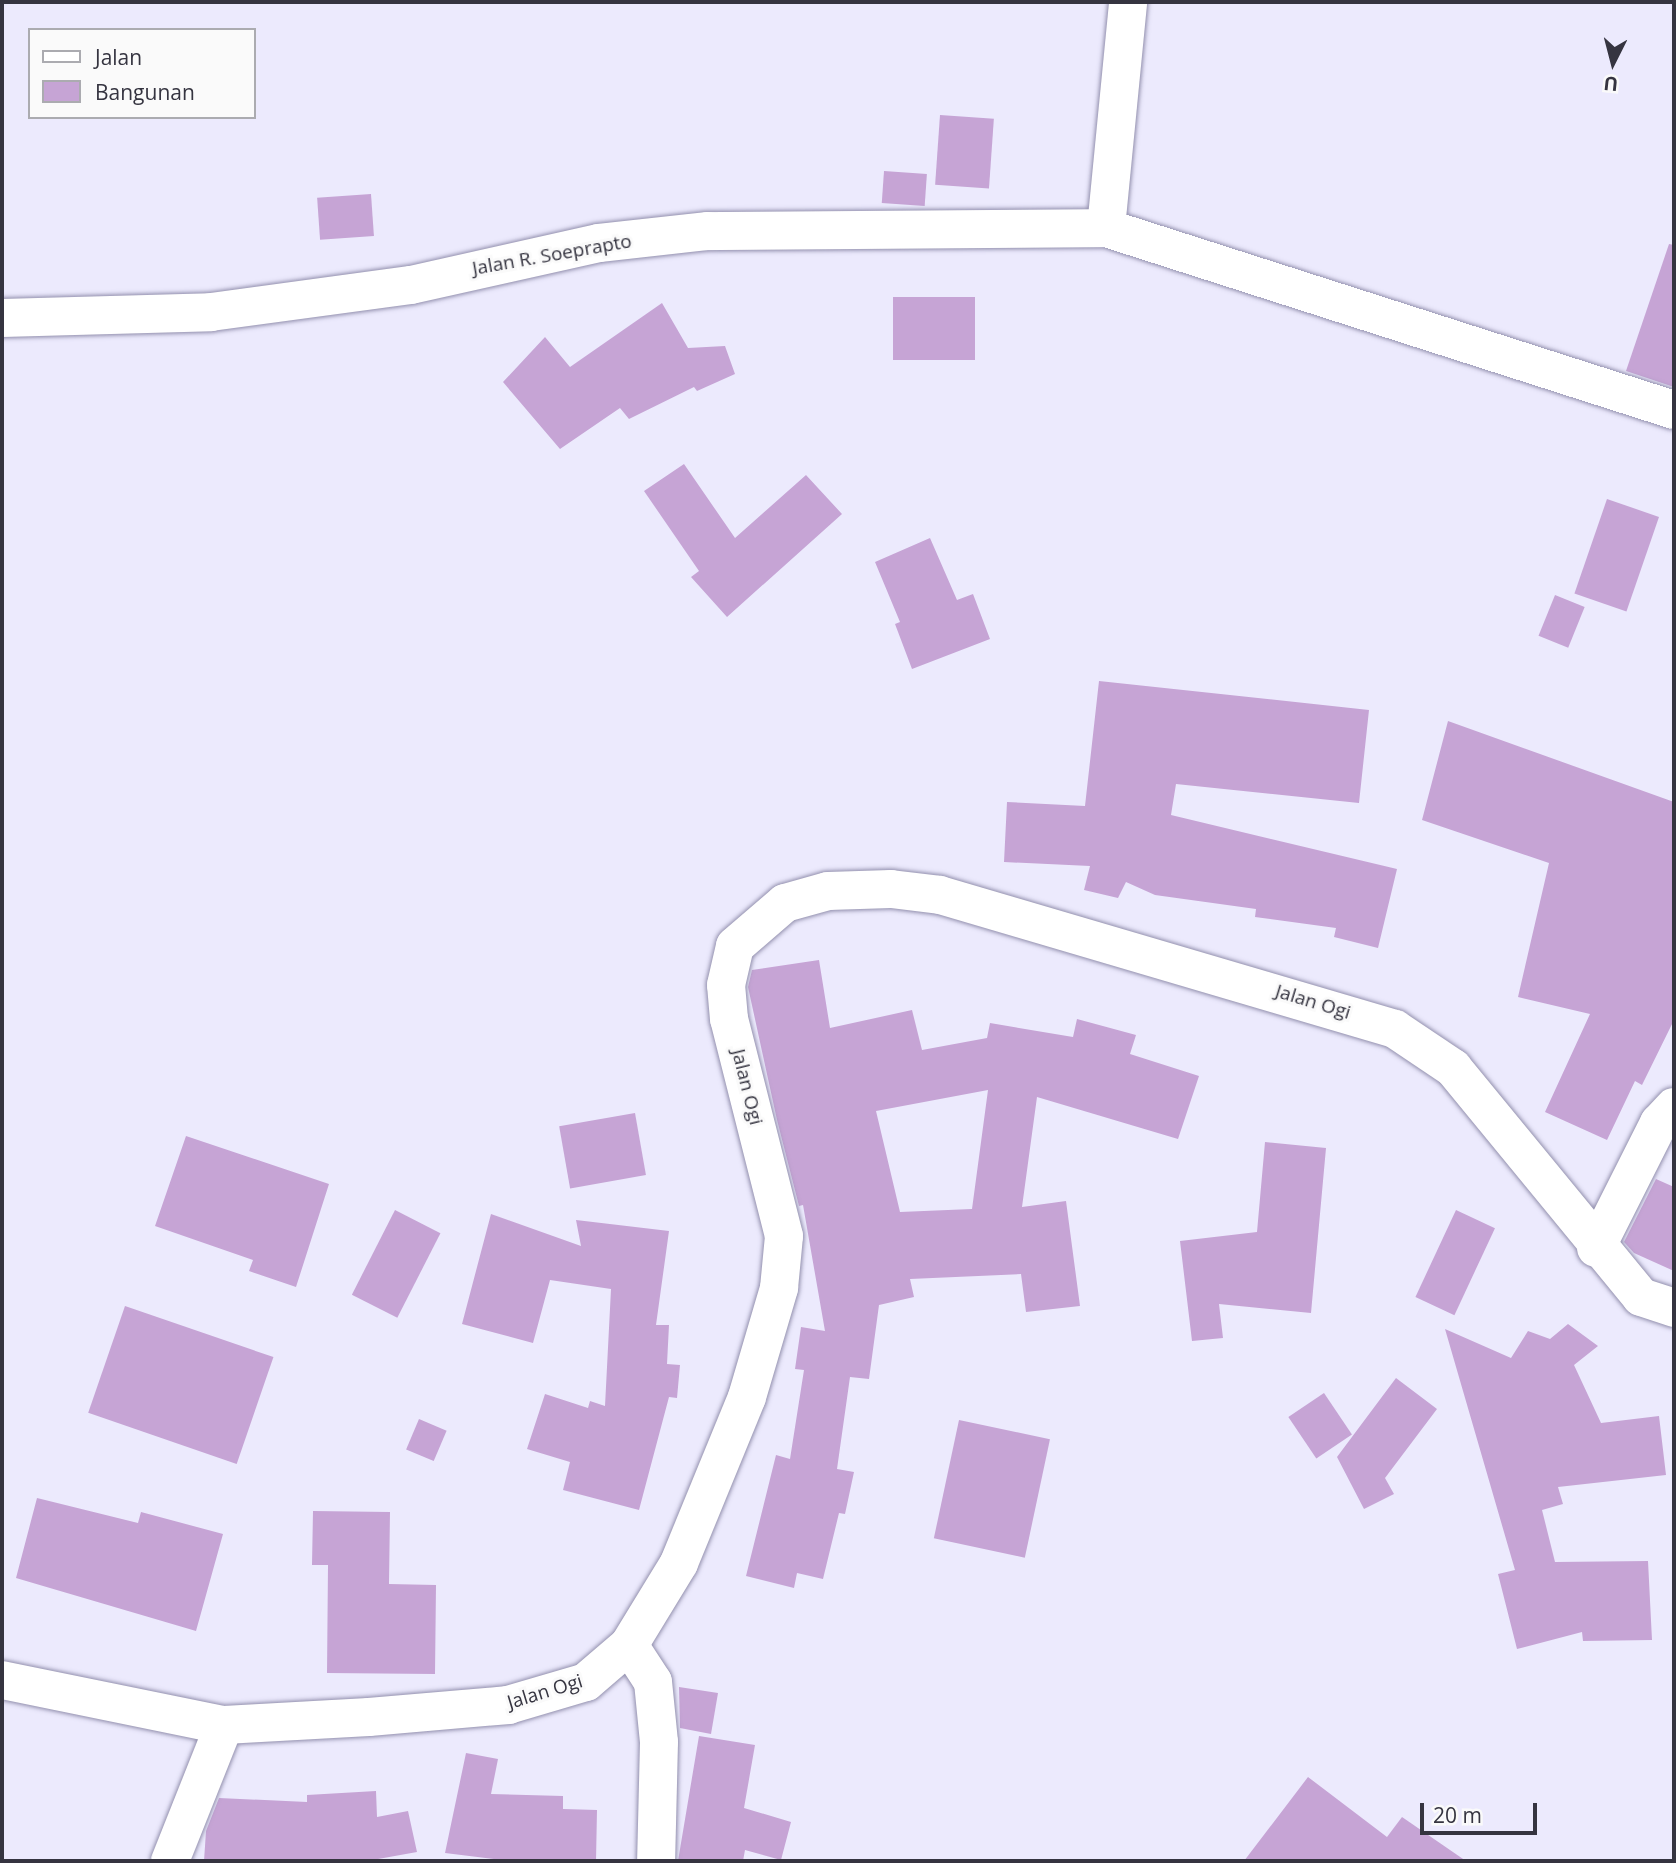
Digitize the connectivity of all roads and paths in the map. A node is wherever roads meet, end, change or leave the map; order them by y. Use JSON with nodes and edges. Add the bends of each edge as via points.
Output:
{"nodes":[{"id":1,"x":1128,"y":2,"type":"edge"},
{"id":2,"x":1105,"y":228,"type":"junction"},
{"id":3,"x":2,"y":318,"type":"edge"},
{"id":4,"x":1674,"y":410,"type":"edge"},
{"id":5,"x":1674,"y":1107,"type":"edge"},
{"id":6,"x":1596,"y":1248,"type":"junction"},
{"id":7,"x":1674,"y":1308,"type":"edge"},
{"id":8,"x":629,"y":1645,"type":"junction"},
{"id":9,"x":2,"y":1680,"type":"edge"},
{"id":10,"x":225,"y":1725,"type":"junction"},
{"id":11,"x":170,"y":1861,"type":"edge"},
{"id":12,"x":656,"y":1861,"type":"edge"}],
"edges":[{"from":1,"to":2,"type":"street"},
{"from":2,"to":3,"type":"street","name":"Jalan R. Soeprapto","via":[[708,231],[599,243],[411,285],[211,312]]},
{"from":2,"to":4,"type":"street","name":"Jalan R. Soeprapto"},
{"from":5,"to":6,"type":"street","via":[[1659,1123]]},
{"from":6,"to":7,"type":"street","name":"Jalan Ogi","via":[[1641,1297]]},
{"from":6,"to":8,"type":"street","name":"Jalan Ogi","via":[[1536,1165],[1453,1068],[1395,1029],[940,895],[891,889],[828,891],[785,903],[735,946],[726,985],[729,1018],[784,1236],[779,1288],[747,1397],[684,1551]]},
{"from":8,"to":10,"type":"street","name":"Jalan Ogi","via":[[586,1682],[508,1705]]},
{"from":8,"to":12,"type":"street","via":[[653,1682],[659,1742]]},
{"from":9,"to":10,"type":"street","name":"Jalan Ogi"},
{"from":10,"to":11,"type":"street"}]}
